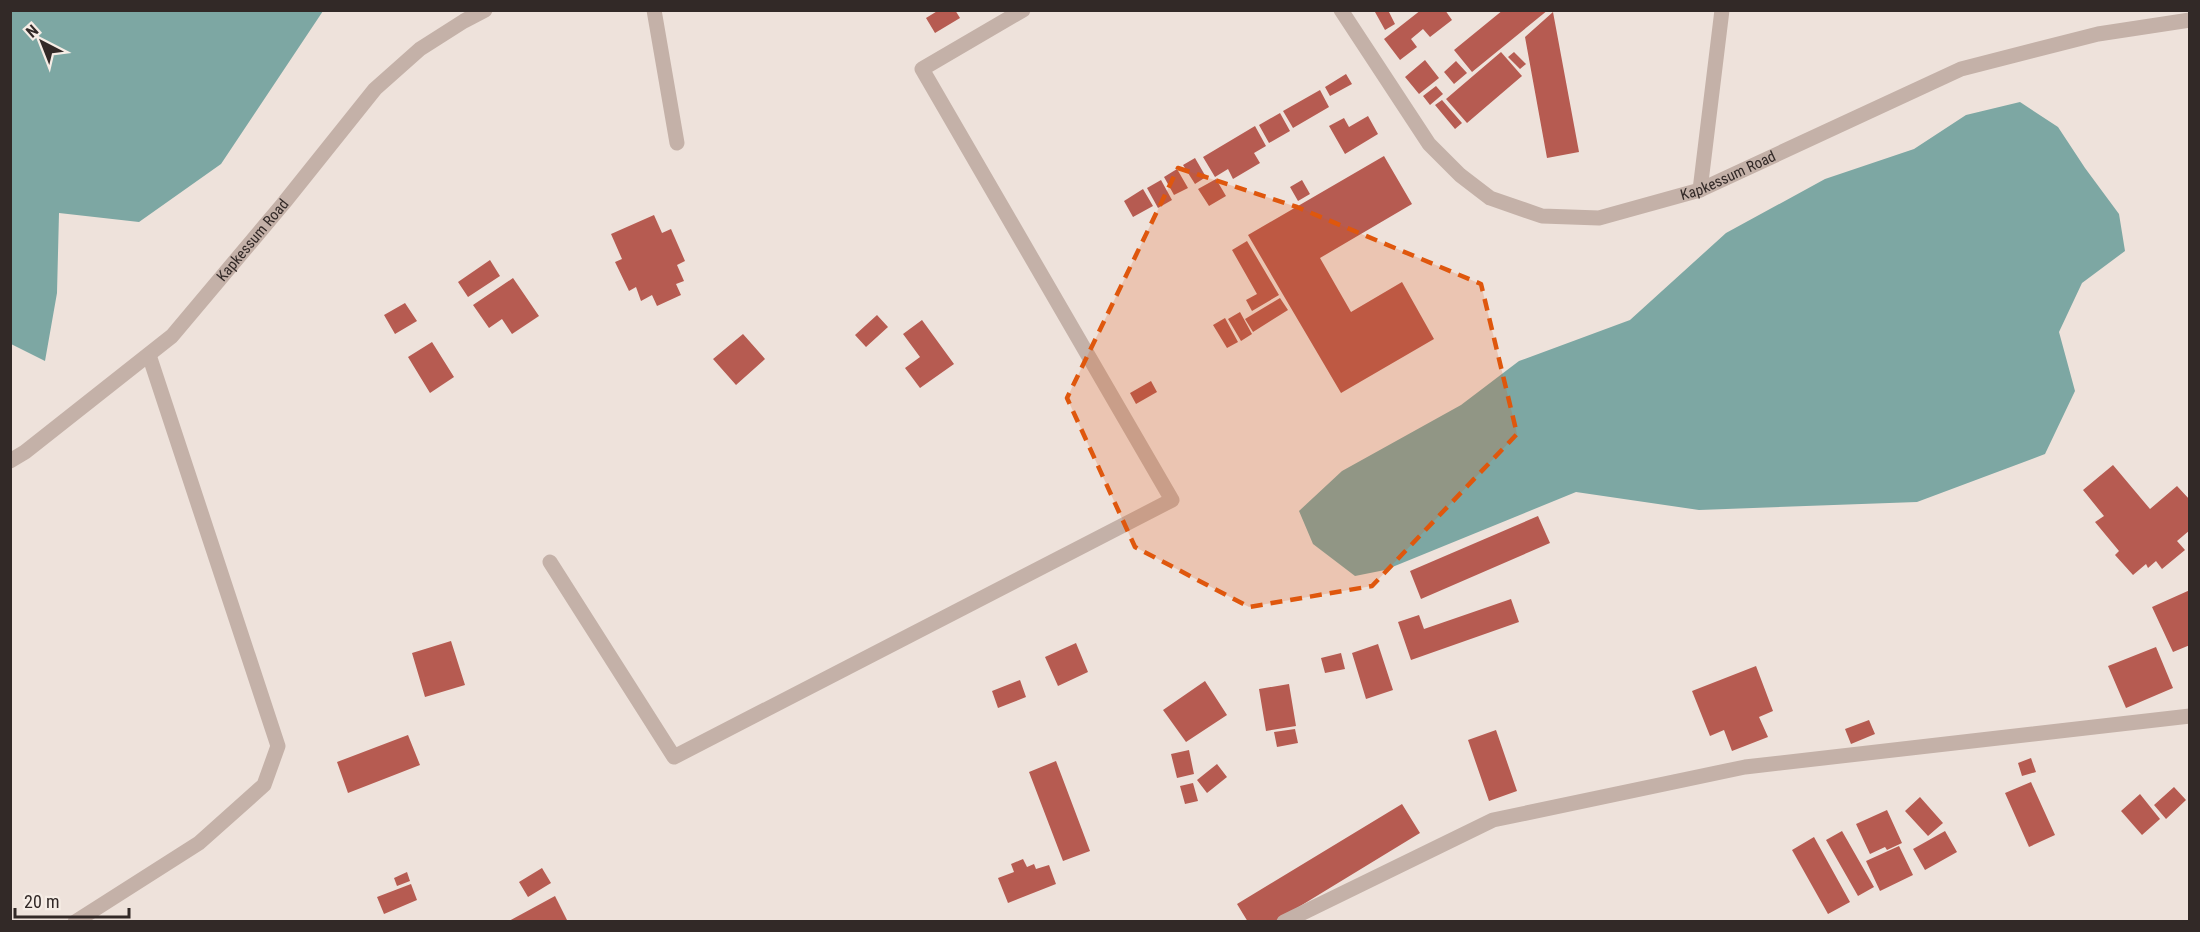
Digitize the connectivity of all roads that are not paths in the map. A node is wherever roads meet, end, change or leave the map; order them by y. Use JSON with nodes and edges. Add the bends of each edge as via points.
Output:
{"nodes":[{"id":1,"x":485,"y":10,"type":"edge"},
{"id":2,"x":654,"y":10,"type":"edge"},
{"id":3,"x":1023,"y":10,"type":"edge"},
{"id":4,"x":1341,"y":10,"type":"edge"},
{"id":5,"x":1722,"y":10,"type":"edge"},
{"id":6,"x":2190,"y":20,"type":"edge"},
{"id":7,"x":677,"y":143,"type":"dead end"},
{"id":8,"x":1700,"y":190,"type":"junction"},
{"id":9,"x":148,"y":355,"type":"junction"},
{"id":10,"x":10,"y":461,"type":"edge"},
{"id":11,"x":550,"y":562,"type":"dead end"},
{"id":12,"x":2190,"y":716,"type":"edge"},
{"id":13,"x":75,"y":921,"type":"edge"},
{"id":14,"x":1284,"y":921,"type":"edge"}],
"edges":[{"from":1,"to":9,"type":"street","name":"Kapkessum Road","via":[[420,50],[375,89],[172,336]]},
{"from":2,"to":7,"type":"street"},
{"from":3,"to":11,"type":"street","via":[[922,69],[1172,500],[674,757]]},
{"from":4,"to":8,"type":"street","name":"Kapkessum Road","via":[[1430,144],[1490,198],[1542,216],[1599,218]]},
{"from":5,"to":8,"type":"street"},
{"from":6,"to":8,"type":"street","name":"Kapkessum Road","via":[[2098,34],[1961,69]]},
{"from":9,"to":10,"type":"street","name":"Kapkessum Road"},
{"from":9,"to":13,"type":"street","via":[[278,746],[264,785],[199,843]]},
{"from":12,"to":14,"type":"street","via":[[1745,767],[1493,820]]}]}
